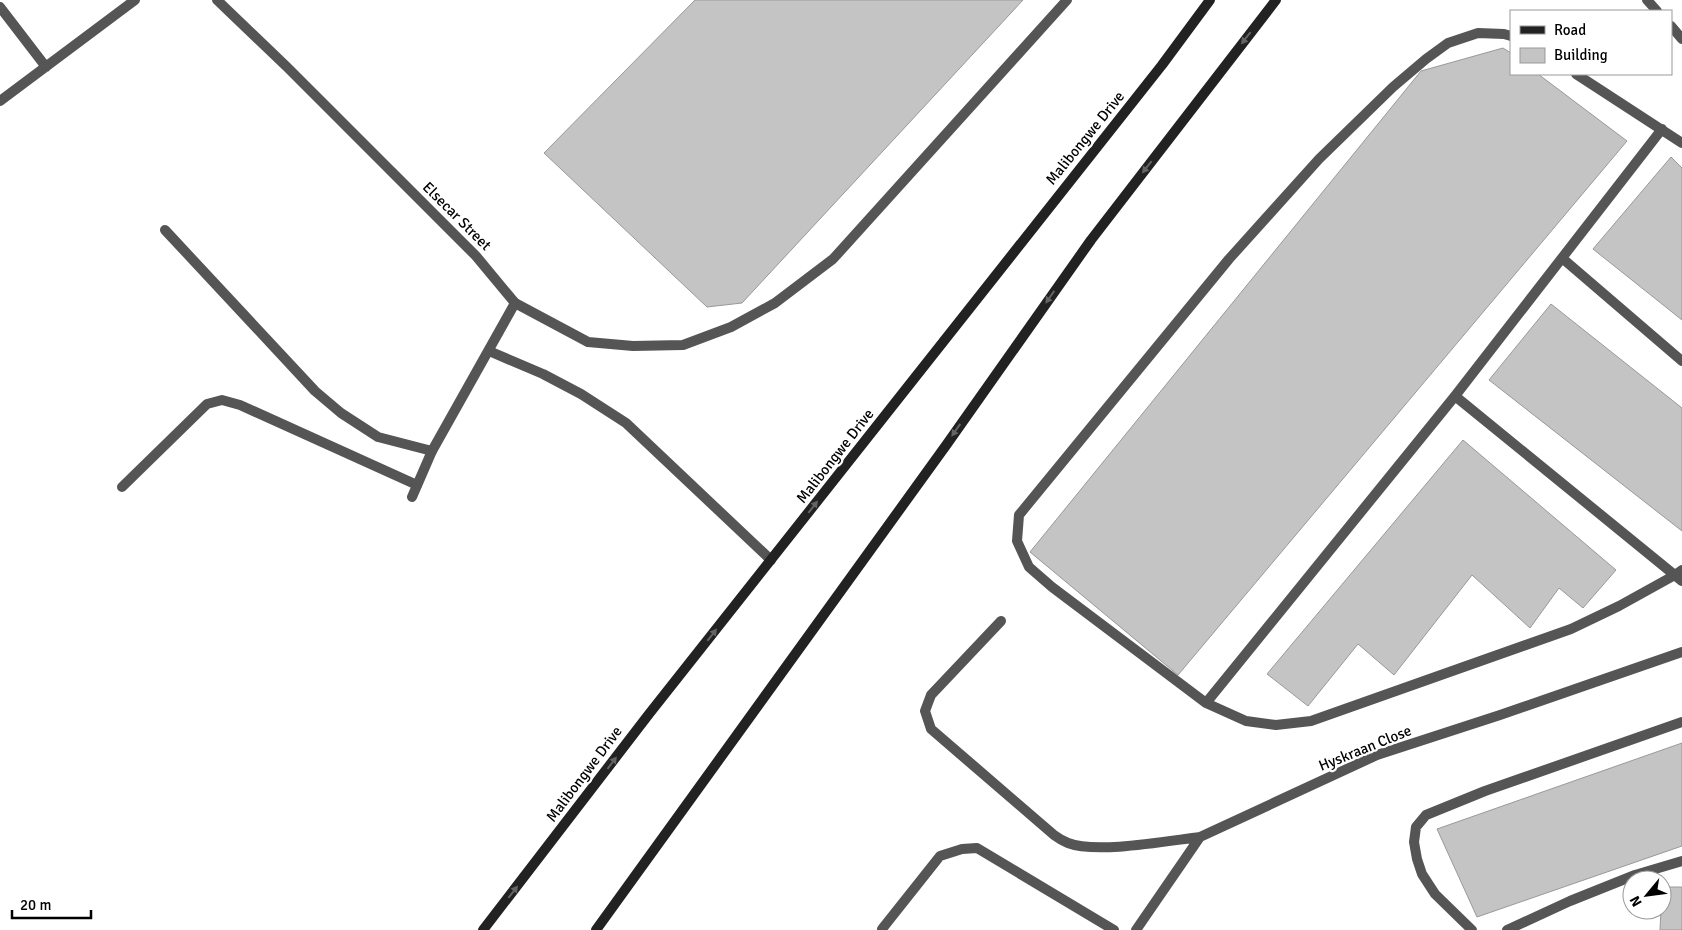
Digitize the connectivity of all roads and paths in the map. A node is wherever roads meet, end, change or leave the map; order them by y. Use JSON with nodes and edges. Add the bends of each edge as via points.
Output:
{"nodes":[{"id":1,"x":135,"y":0,"type":"edge"},
{"id":2,"x":217,"y":0,"type":"edge"},
{"id":3,"x":1067,"y":0,"type":"edge"},
{"id":4,"x":1210,"y":0,"type":"edge"},
{"id":5,"x":1276,"y":0,"type":"edge"},
{"id":6,"x":1647,"y":0,"type":"edge"},
{"id":7,"x":0,"y":7,"type":"edge"},
{"id":8,"x":1656,"y":10,"type":"edge"},
{"id":9,"x":1672,"y":27,"type":"edge"},
{"id":10,"x":1510,"y":36,"type":"edge"},
{"id":11,"x":1682,"y":39,"type":"edge"},
{"id":12,"x":46,"y":67,"type":"junction"},
{"id":13,"x":1578,"y":75,"type":"edge"},
{"id":14,"x":0,"y":101,"type":"edge"},
{"id":15,"x":1662,"y":129,"type":"junction"},
{"id":16,"x":1682,"y":143,"type":"edge"},
{"id":17,"x":165,"y":230,"type":"dead end"},
{"id":18,"x":1562,"y":258,"type":"junction"},
{"id":19,"x":515,"y":303,"type":"junction"},
{"id":20,"x":489,"y":351,"type":"junction"},
{"id":21,"x":1682,"y":361,"type":"edge"},
{"id":22,"x":1455,"y":396,"type":"junction"},
{"id":23,"x":432,"y":451,"type":"junction"},
{"id":24,"x":418,"y":485,"type":"junction"},
{"id":25,"x":122,"y":488,"type":"dead end"},
{"id":26,"x":412,"y":497,"type":"dead end"},
{"id":27,"x":772,"y":560,"type":"junction"},
{"id":28,"x":1680,"y":575,"type":"edge"},
{"id":29,"x":1001,"y":621,"type":"dead end"},
{"id":30,"x":1682,"y":652,"type":"edge"},
{"id":31,"x":1206,"y":703,"type":"junction"},
{"id":32,"x":1682,"y":722,"type":"edge"},
{"id":33,"x":1200,"y":837,"type":"junction"},
{"id":34,"x":1682,"y":860,"type":"edge"},
{"id":35,"x":882,"y":929,"type":"edge"},
{"id":36,"x":483,"y":930,"type":"edge"},
{"id":37,"x":596,"y":930,"type":"edge"},
{"id":38,"x":1114,"y":930,"type":"edge"},
{"id":39,"x":1136,"y":930,"type":"edge"},
{"id":40,"x":1472,"y":930,"type":"edge"},
{"id":41,"x":1507,"y":930,"type":"edge"}],
"edges":[{"from":1,"to":12,"type":"street"},
{"from":2,"to":19,"type":"street","name":"Elsecar Street","via":[[476,256]]},
{"from":3,"to":19,"type":"street","via":[[833,259],[775,303],[740,322],[683,345],[633,346],[588,342]]},
{"from":27,"to":4,"type":"main road","name":"Malibongwe Drive","one_way":true},
{"from":5,"to":37,"type":"main road","one_way":true,"via":[[1091,240]]},
{"from":6,"to":8,"type":"street"},
{"from":7,"to":12,"type":"street"},
{"from":9,"to":11,"type":"street"},
{"from":10,"to":31,"type":"street","via":[[1478,33],[1448,43],[1393,86],[1319,159],[1230,259],[1019,515],[1017,541],[1029,567]]},
{"from":12,"to":14,"type":"street"},
{"from":13,"to":15,"type":"street"},
{"from":15,"to":16,"type":"street"},
{"from":15,"to":18,"type":"street"},
{"from":17,"to":23,"type":"street","via":[[314,392],[378,437]]},
{"from":18,"to":21,"type":"street"},
{"from":18,"to":22,"type":"street"},
{"from":19,"to":20,"type":"street"},
{"from":20,"to":23,"type":"street"},
{"from":20,"to":27,"type":"street","via":[[543,374],[626,423]]},
{"from":22,"to":28,"type":"street"},
{"from":22,"to":31,"type":"street"},
{"from":23,"to":24,"type":"street"},
{"from":24,"to":25,"type":"street","via":[[222,400],[207,404]]},
{"from":24,"to":26,"type":"street"},
{"from":36,"to":27,"type":"main road","name":"Malibongwe Drive","one_way":true},
{"from":28,"to":31,"type":"street","via":[[1571,629],[1311,721],[1276,725],[1246,721]]},
{"from":29,"to":33,"type":"street","via":[[931,695],[925,711],[931,729],[1054,835],[1068,843],[1090,847]]},
{"from":30,"to":33,"type":"street","name":"Hyskraan Close","via":[[1377,755]]},
{"from":32,"to":40,"type":"street","via":[[1484,791],[1426,815],[1416,827],[1414,842],[1422,874],[1435,894]]},
{"from":33,"to":39,"type":"street"},
{"from":34,"to":41,"type":"street","via":[[1635,875]]},
{"from":35,"to":38,"type":"street","via":[[940,856],[977,848]]}]}
